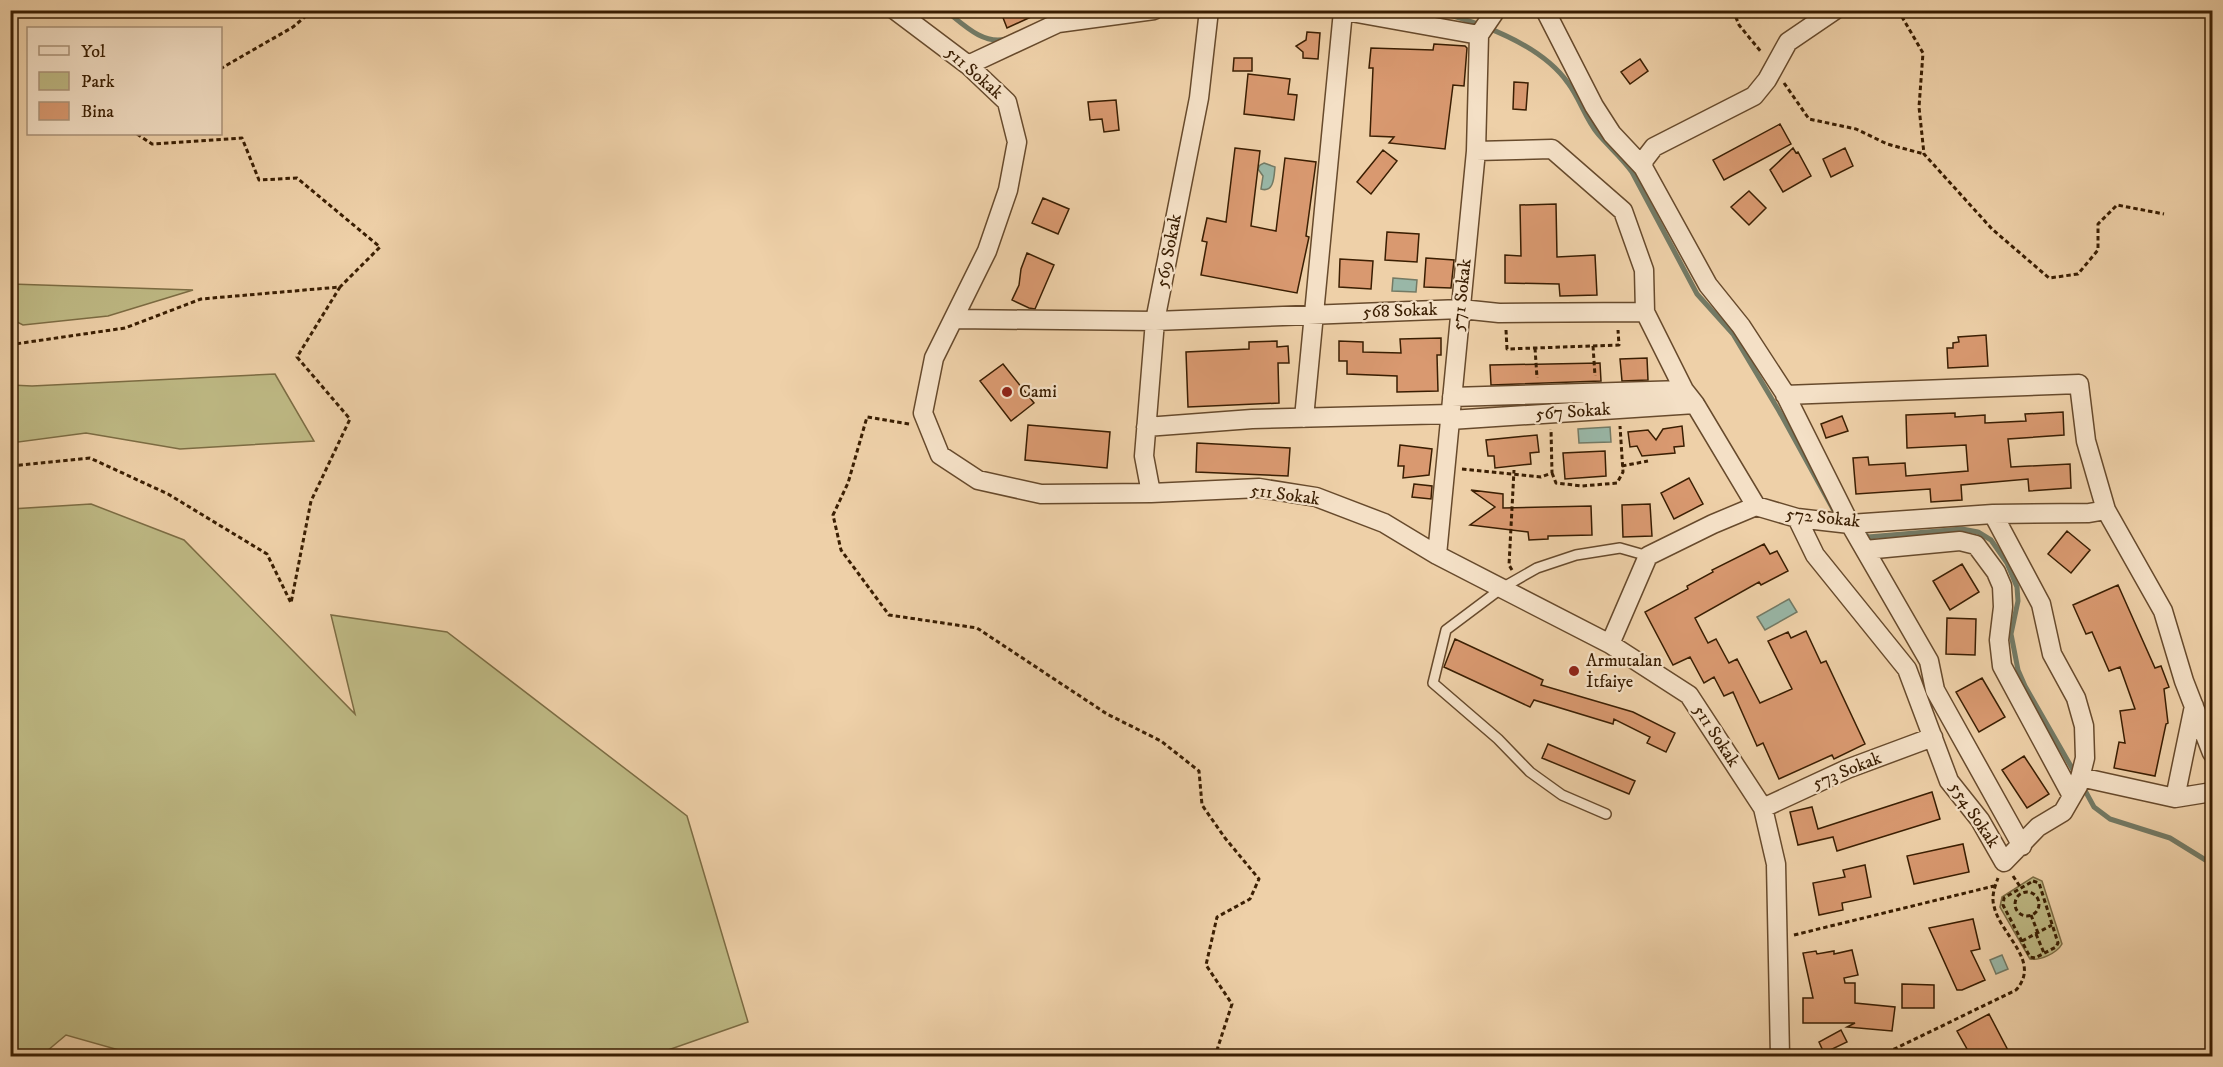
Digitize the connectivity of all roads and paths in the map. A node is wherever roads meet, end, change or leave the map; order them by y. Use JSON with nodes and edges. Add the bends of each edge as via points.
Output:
{"nodes":[{"id":1,"x":313,"y":10,"type":"edge"},
{"id":2,"x":895,"y":10,"type":"edge"},
{"id":3,"x":1154,"y":10,"type":"edge"},
{"id":4,"x":1209,"y":10,"type":"edge"},
{"id":5,"x":1545,"y":10,"type":"edge"},
{"id":6,"x":1733,"y":10,"type":"edge"},
{"id":7,"x":1835,"y":10,"type":"edge"},
{"id":8,"x":1898,"y":10,"type":"edge"},
{"id":9,"x":1342,"y":11,"type":"edge"},
{"id":10,"x":1487,"y":21,"type":"edge"},
{"id":11,"x":968,"y":65,"type":"junction"},
{"id":12,"x":1773,"y":67,"type":"junction"},
{"id":13,"x":222,"y":68,"type":"edge"},
{"id":14,"x":138,"y":135,"type":"edge"},
{"id":15,"x":1476,"y":151,"type":"junction"},
{"id":16,"x":1924,"y":154,"type":"junction"},
{"id":17,"x":1644,"y":167,"type":"junction"},
{"id":18,"x":2164,"y":214,"type":"dead end"},
{"id":19,"x":340,"y":287,"type":"junction"},
{"id":20,"x":1461,"y":309,"type":"junction"},
{"id":21,"x":1618,"y":312,"type":"junction"},
{"id":22,"x":1645,"y":312,"type":"junction"},
{"id":23,"x":1505,"y":313,"type":"junction"},
{"id":24,"x":1313,"y":315,"type":"junction"},
{"id":25,"x":954,"y":319,"type":"junction"},
{"id":26,"x":1155,"y":321,"type":"junction"},
{"id":27,"x":10,"y":341,"type":"edge"},
{"id":28,"x":1593,"y":346,"type":"junction"},
{"id":29,"x":1535,"y":348,"type":"junction"},
{"id":30,"x":1596,"y":392,"type":"junction"},
{"id":31,"x":1538,"y":394,"type":"junction"},
{"id":32,"x":1785,"y":395,"type":"junction"},
{"id":33,"x":1689,"y":397,"type":"junction"},
{"id":34,"x":1451,"y":411,"type":"junction"},
{"id":35,"x":1619,"y":417,"type":"dead end"},
{"id":36,"x":1304,"y":418,"type":"junction"},
{"id":37,"x":1551,"y":422,"type":"dead end"},
{"id":38,"x":928,"y":427,"type":"junction"},
{"id":39,"x":1146,"y":427,"type":"junction"},
{"id":40,"x":1648,"y":461,"type":"dead end"},
{"id":41,"x":10,"y":466,"type":"edge"},
{"id":42,"x":1622,"y":466,"type":"junction"},
{"id":43,"x":1445,"y":467,"type":"junction"},
{"id":44,"x":1514,"y":470,"type":"dead end"},
{"id":45,"x":1552,"y":473,"type":"junction"},
{"id":46,"x":1515,"y":475,"type":"junction"},
{"id":47,"x":1151,"y":493,"type":"junction"},
{"id":48,"x":1756,"y":506,"type":"junction"},
{"id":49,"x":2106,"y":510,"type":"junction"},
{"id":50,"x":1994,"y":514,"type":"junction"},
{"id":51,"x":1797,"y":518,"type":"junction"},
{"id":52,"x":1851,"y":524,"type":"junction"},
{"id":53,"x":1865,"y":550,"type":"junction"},
{"id":54,"x":1437,"y":555,"type":"junction"},
{"id":55,"x":1648,"y":556,"type":"junction"},
{"id":56,"x":1518,"y":579,"type":"junction"},
{"id":57,"x":1502,"y":588,"type":"junction"},
{"id":58,"x":1610,"y":644,"type":"junction"},
{"id":59,"x":2194,"y":706,"type":"junction"},
{"id":60,"x":1933,"y":737,"type":"junction"},
{"id":61,"x":2212,"y":753,"type":"edge"},
{"id":62,"x":2080,"y":777,"type":"junction"},
{"id":63,"x":2212,"y":792,"type":"edge"},
{"id":64,"x":2072,"y":795,"type":"junction"},
{"id":65,"x":2175,"y":798,"type":"junction"},
{"id":66,"x":1763,"y":808,"type":"junction"},
{"id":67,"x":1606,"y":814,"type":"dead end"},
{"id":68,"x":2022,"y":846,"type":"junction"},
{"id":69,"x":2004,"y":862,"type":"junction"},
{"id":70,"x":1995,"y":886,"type":"junction"},
{"id":71,"x":2020,"y":888,"type":"junction"},
{"id":72,"x":2022,"y":893,"type":"junction"},
{"id":73,"x":2043,"y":894,"type":"junction"},
{"id":74,"x":2037,"y":897,"type":"junction"},
{"id":75,"x":2017,"y":910,"type":"junction"},
{"id":76,"x":2030,"y":915,"type":"junction"},
{"id":77,"x":2008,"y":916,"type":"junction"},
{"id":78,"x":2053,"y":925,"type":"junction"},
{"id":79,"x":2037,"y":934,"type":"junction"},
{"id":80,"x":1777,"y":939,"type":"junction"},
{"id":81,"x":2022,"y":942,"type":"junction"},
{"id":82,"x":2044,"y":953,"type":"junction"},
{"id":83,"x":1215,"y":1056,"type":"edge"},
{"id":84,"x":1780,"y":1056,"type":"edge"},
{"id":85,"x":1880,"y":1056,"type":"edge"}],
"edges":[{"from":1,"to":13,"type":"path","via":[[293,27]]},
{"from":2,"to":11,"type":"street","name":"511 Sokak"},
{"from":3,"to":11,"type":"street","via":[[1058,22]]},
{"from":4,"to":26,"type":"street","name":"569 Sokak","via":[[1199,98]]},
{"from":5,"to":17,"type":"street","via":[[1594,106],[1612,134]]},
{"from":6,"to":12,"type":"path","via":[[1739,25]]},
{"from":7,"to":12,"type":"street","via":[[1788,42]]},
{"from":8,"to":16,"type":"path","via":[[1923,53],[1919,107]]},
{"from":9,"to":10,"type":"street"},
{"from":9,"to":24,"type":"street"},
{"from":10,"to":15,"type":"street","name":"571 Sokak"},
{"from":11,"to":25,"type":"street","name":"511 Sokak","via":[[1007,102],[1017,142],[1008,190],[991,241]]},
{"from":12,"to":16,"type":"path","via":[[1809,119],[1856,129],[1887,144]]},
{"from":12,"to":17,"type":"street","via":[[1754,96],[1654,147],[1644,160]]},
{"from":14,"to":19,"type":"path","via":[[152,144],[242,138],[259,180],[297,178],[380,247]]},
{"from":15,"to":20,"type":"street","name":"571 Sokak"},
{"from":15,"to":22,"type":"street","via":[[1552,149],[1623,211],[1644,270]]},
{"from":16,"to":18,"type":"path","via":[[1992,229],[2049,279],[2078,274],[2098,250],[2098,224],[2117,205]]},
{"from":17,"to":32,"type":"street","via":[[1708,285],[1741,326]]},
{"from":19,"to":27,"type":"path","via":[[201,299],[125,328],[15,344]]},
{"from":19,"to":41,"type":"path","via":[[297,357],[350,418],[311,501],[291,603],[267,554],[168,494],[90,458]]},
{"from":20,"to":23,"type":"street","name":"568 Sokak"},
{"from":20,"to":24,"type":"street","name":"568 Sokak"},
{"from":20,"to":34,"type":"street","name":"571 Sokak"},
{"from":21,"to":22,"type":"street","name":"568 Sokak"},
{"from":21,"to":23,"type":"street","name":"568 Sokak"},
{"from":21,"to":28,"type":"path","via":[[1619,345]]},
{"from":22,"to":33,"type":"street"},
{"from":23,"to":29,"type":"path","via":[[1507,349]]},
{"from":24,"to":26,"type":"street","name":"568 Sokak"},
{"from":24,"to":36,"type":"street"},
{"from":25,"to":26,"type":"street","name":"568 Sokak"},
{"from":25,"to":38,"type":"street","name":"511 Sokak","via":[[934,358],[923,414]]},
{"from":26,"to":39,"type":"street","name":"569 Sokak"},
{"from":28,"to":29,"type":"path"},
{"from":28,"to":30,"type":"path"},
{"from":29,"to":31,"type":"path"},
{"from":30,"to":31,"type":"street","name":"567 Sokak"},
{"from":30,"to":33,"type":"street","name":"567 Sokak"},
{"from":31,"to":34,"type":"street","name":"567 Sokak"},
{"from":32,"to":49,"type":"street","via":[[2079,384],[2086,441]]},
{"from":32,"to":52,"type":"street"},
{"from":33,"to":34,"type":"street","name":"567 Sokak"},
{"from":33,"to":48,"type":"street"},
{"from":34,"to":36,"type":"street"},
{"from":34,"to":43,"type":"street","name":"571 Sokak"},
{"from":35,"to":42,"type":"path"},
{"from":36,"to":39,"type":"street"},
{"from":37,"to":45,"type":"path"},
{"from":38,"to":47,"type":"street","name":"511 Sokak","via":[[940,455],[978,480],[1041,495]]},
{"from":38,"to":83,"type":"path","via":[[867,417],[848,483],[833,515],[841,550],[889,615],[977,628],[1107,714],[1161,741],[1199,771],[1202,805],[1259,879],[1250,900],[1217,917],[1206,965],[1232,1004]]},
{"from":39,"to":47,"type":"street","name":"569 Sokak","via":[[1144,456]]},
{"from":40,"to":42,"type":"path"},
{"from":42,"to":45,"type":"path","via":[[1617,483],[1556,483]]},
{"from":43,"to":46,"type":"path"},
{"from":43,"to":54,"type":"street","name":"571 Sokak"},
{"from":44,"to":46,"type":"path"},
{"from":45,"to":46,"type":"path","via":[[1541,477]]},
{"from":46,"to":56,"type":"path","via":[[1509,565]]},
{"from":47,"to":54,"type":"street","name":"511 Sokak","via":[[1259,488],[1316,497],[1384,523]]},
{"from":48,"to":51,"type":"street","name":"572 Sokak"},
{"from":48,"to":55,"type":"street"},
{"from":49,"to":50,"type":"street","name":"572 Sokak"},
{"from":49,"to":59,"type":"street","via":[[2163,611]]},
{"from":50,"to":52,"type":"street","name":"572 Sokak"},
{"from":50,"to":62,"type":"street","name":"554 Sokak","via":[[2041,604],[2052,654],[2076,698],[2084,726],[2085,758]]},
{"from":51,"to":52,"type":"street","name":"572 Sokak"},
{"from":51,"to":60,"type":"street","name":"554 Sokak","via":[[1815,555],[1907,669]]},
{"from":52,"to":53,"type":"street"},
{"from":53,"to":64,"type":"street","via":[[1960,540],[1976,545],[2002,586],[2002,666]]},
{"from":53,"to":68,"type":"street","via":[[1929,661],[1935,690]]},
{"from":54,"to":57,"type":"street","name":"511 Sokak"},
{"from":55,"to":56,"type":"lane","via":[[1620,548],[1576,555]]},
{"from":55,"to":58,"type":"street"},
{"from":56,"to":57,"type":"lane"},
{"from":57,"to":58,"type":"street","name":"511 Sokak"},
{"from":57,"to":67,"type":"lane","via":[[1446,630],[1433,683],[1530,772],[1562,795]]},
{"from":58,"to":66,"type":"street","name":"511 Sokak","via":[[1689,695]]},
{"from":59,"to":61,"type":"street"},
{"from":59,"to":65,"type":"street"},
{"from":60,"to":66,"type":"street","name":"573 Sokak","via":[[1847,769]]},
{"from":60,"to":69,"type":"street","name":"554 Sokak","via":[[1949,781],[1980,820]]},
{"from":62,"to":64,"type":"street","name":"554 Sokak"},
{"from":62,"to":65,"type":"street"},
{"from":63,"to":65,"type":"street"},
{"from":64,"to":68,"type":"street","name":"554 Sokak","via":[[2063,812],[2038,827]]},
{"from":66,"to":80,"type":"street","name":"511 Sokak","via":[[1776,864]]},
{"from":68,"to":69,"type":"street","name":"554 Sokak"},
{"from":69,"to":70,"type":"path"},
{"from":70,"to":80,"type":"path"},
{"from":70,"to":85,"type":"path","via":[[1994,906],[2026,971],[2022,983],[2016,990]]},
{"from":71,"to":72,"type":"path"},
{"from":71,"to":73,"type":"path","via":[[2033,880],[2039,883]]},
{"from":71,"to":77,"type":"path","via":[[2004,898]]},
{"from":72,"to":74,"type":"path"},
{"from":72,"to":75,"type":"path","via":[[2015,901]]},
{"from":73,"to":74,"type":"path"},
{"from":73,"to":78,"type":"path"},
{"from":74,"to":76,"type":"path","via":[[2038,907]]},
{"from":75,"to":76,"type":"path"},
{"from":75,"to":77,"type":"path"},
{"from":76,"to":79,"type":"path"},
{"from":77,"to":81,"type":"path"},
{"from":78,"to":79,"type":"path"},
{"from":78,"to":82,"type":"path","via":[[2058,944]]},
{"from":79,"to":81,"type":"path"},
{"from":79,"to":82,"type":"path"},
{"from":80,"to":84,"type":"street","name":"511 Sokak"},
{"from":81,"to":82,"type":"path","via":[[2030,957]]}]}
